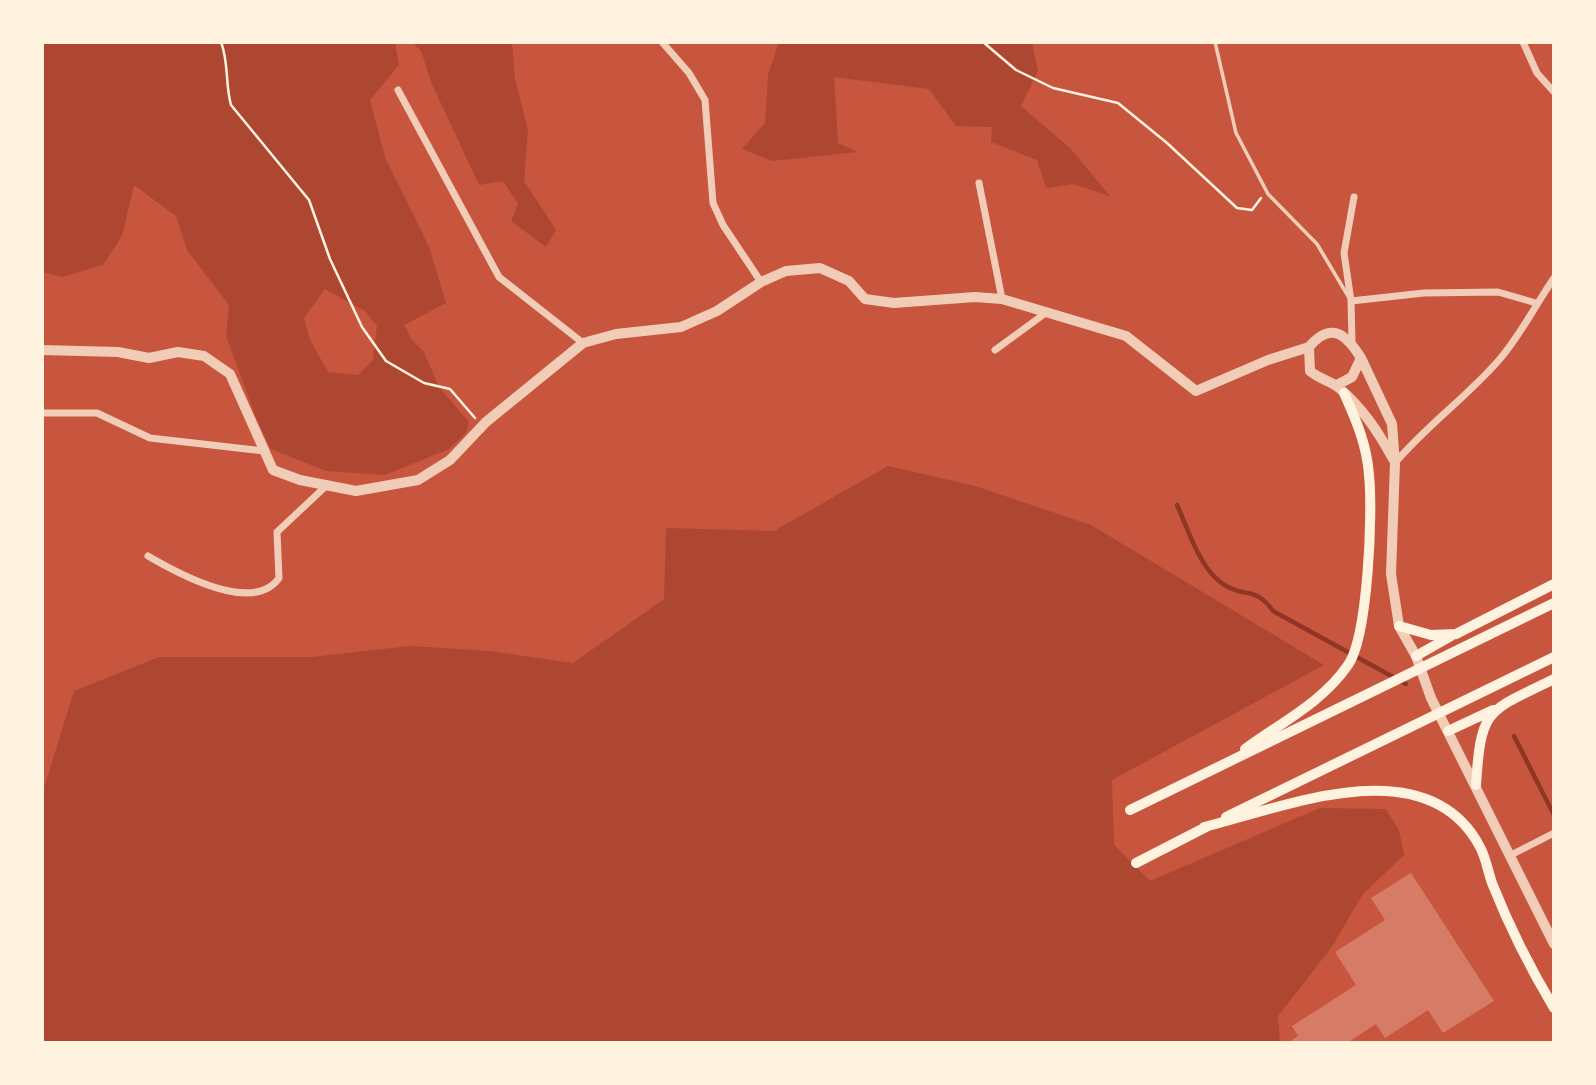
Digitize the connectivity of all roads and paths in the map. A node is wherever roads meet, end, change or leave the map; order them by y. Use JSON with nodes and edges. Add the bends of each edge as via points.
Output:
{"nodes":[{"id":1,"x":221,"y":42,"type":"edge"},
{"id":2,"x":662,"y":42,"type":"edge"},
{"id":3,"x":983,"y":42,"type":"edge"},
{"id":4,"x":1215,"y":42,"type":"edge"},
{"id":5,"x":1523,"y":42,"type":"edge"},
{"id":6,"x":398,"y":90,"type":"dead end"},
{"id":7,"x":1554,"y":92,"type":"edge"},
{"id":8,"x":979,"y":183,"type":"dead end"},
{"id":9,"x":1266,"y":190,"type":"junction"},
{"id":10,"x":1354,"y":197,"type":"dead end"},
{"id":11,"x":1554,"y":278,"type":"edge"},
{"id":12,"x":761,"y":282,"type":"junction"},
{"id":13,"x":1002,"y":299,"type":"junction"},
{"id":14,"x":1351,"y":300,"type":"junction"},
{"id":15,"x":1536,"y":303,"type":"junction"},
{"id":16,"x":1047,"y":312,"type":"junction"},
{"id":17,"x":1352,"y":342,"type":"junction"},
{"id":18,"x":583,"y":343,"type":"junction"},
{"id":19,"x":1309,"y":347,"type":"junction"},
{"id":20,"x":42,"y":349,"type":"edge"},
{"id":21,"x":996,"y":350,"type":"dead end"},
{"id":22,"x":1361,"y":358,"type":"junction"},
{"id":23,"x":1341,"y":389,"type":"junction"},
{"id":24,"x":42,"y":413,"type":"edge"},
{"id":25,"x":482,"y":426,"type":"junction"},
{"id":26,"x":264,"y":452,"type":"junction"},
{"id":27,"x":1395,"y":463,"type":"junction"},
{"id":28,"x":326,"y":486,"type":"junction"},
{"id":29,"x":148,"y":556,"type":"dead end"},
{"id":30,"x":1554,"y":584,"type":"edge"},
{"id":31,"x":1554,"y":603,"type":"edge"},
{"id":32,"x":1399,"y":626,"type":"junction"},
{"id":33,"x":1456,"y":634,"type":"junction"},
{"id":34,"x":1416,"y":656,"type":"junction"},
{"id":35,"x":1554,"y":657,"type":"edge"},
{"id":36,"x":1554,"y":678,"type":"edge"},
{"id":37,"x":1498,"y":707,"type":"junction"},
{"id":38,"x":1448,"y":732,"type":"junction"},
{"id":39,"x":1222,"y":766,"type":"junction"},
{"id":40,"x":1476,"y":785,"type":"junction"},
{"id":41,"x":1130,"y":810,"type":"dead end"},
{"id":42,"x":1205,"y":827,"type":"junction"},
{"id":43,"x":1554,"y":833,"type":"edge"},
{"id":44,"x":1511,"y":855,"type":"junction"},
{"id":45,"x":1136,"y":863,"type":"dead end"},
{"id":46,"x":1554,"y":944,"type":"edge"},
{"id":47,"x":1554,"y":1008,"type":"edge"}],
"edges":[{"from":1,"to":25,"type":"path","via":[[228,60],[226,85],[231,105],[309,200],[330,260],[362,327],[386,361],[424,383],[450,389]]},
{"from":2,"to":12,"type":"street","via":[[705,100],[713,203]]},
{"from":3,"to":9,"type":"path","via":[[1016,70],[1053,88],[1118,103],[1237,208],[1252,210]]},
{"from":4,"to":9,"type":"lane","via":[[1236,134]]},
{"from":5,"to":7,"type":"street","via":[[1536,73]]},
{"from":6,"to":18,"type":"street","via":[[499,277]]},
{"from":8,"to":13,"type":"street"},
{"from":9,"to":14,"type":"lane","via":[[1317,244]]},
{"from":10,"to":14,"type":"street","via":[[1344,253]]},
{"from":11,"to":15,"type":"street"},
{"from":12,"to":13,"type":"street","via":[[786,271],[820,268],[849,281],[865,299],[894,303]]},
{"from":12,"to":18,"type":"street","via":[[717,311],[681,327],[616,334]]},
{"from":13,"to":16,"type":"street"},
{"from":14,"to":15,"type":"street","via":[[1498,292]]},
{"from":14,"to":17,"type":"street"},
{"from":15,"to":27,"type":"street","via":[[1502,356],[1464,398],[1424,429]]},
{"from":16,"to":19,"type":"street","via":[[1126,335],[1196,391]]},
{"from":16,"to":21,"type":"street"},
{"from":17,"to":19,"type":"street","via":[[1329,332]]},
{"from":17,"to":22,"type":"street"},
{"from":18,"to":25,"type":"street"},
{"from":19,"to":23,"type":"street","via":[[1310,371]]},
{"from":20,"to":26,"type":"street","via":[[149,358],[178,352],[204,356],[230,374]]},
{"from":22,"to":23,"type":"street"},
{"from":22,"to":27,"type":"street","via":[[1392,424]]},
{"from":23,"to":27,"type":"street","via":[[1375,426]]},
{"from":23,"to":39,"type":"main road","via":[[1362,435],[1369,475],[1361,634],[1348,666],[1299,715]]},
{"from":24,"to":26,"type":"street","via":[[97,414],[150,438]]},
{"from":25,"to":28,"type":"street","via":[[450,460],[418,480],[356,491]]},
{"from":26,"to":28,"type":"street","via":[[273,470]]},
{"from":27,"to":32,"type":"street","via":[[1391,574]]},
{"from":28,"to":29,"type":"street","via":[[277,532],[279,578],[264,591],[244,593],[186,579]]},
{"from":30,"to":33,"type":"main road"},
{"from":31,"to":39,"type":"main road"},
{"from":32,"to":33,"type":"main road","via":[[1431,635]]},
{"from":32,"to":34,"type":"street"},
{"from":33,"to":34,"type":"main road"},
{"from":34,"to":38,"type":"street"},
{"from":35,"to":42,"type":"main road"},
{"from":36,"to":37,"type":"main road"},
{"from":37,"to":38,"type":"main road"},
{"from":37,"to":40,"type":"main road","via":[[1479,740]]},
{"from":38,"to":40,"type":"street"},
{"from":39,"to":41,"type":"main road"},
{"from":40,"to":44,"type":"street"},
{"from":42,"to":45,"type":"main road"},
{"from":42,"to":47,"type":"main road","via":[[1294,801],[1337,794],[1394,792],[1442,808],[1465,827],[1480,848],[1531,969]]},
{"from":43,"to":44,"type":"street"},
{"from":44,"to":46,"type":"street"}]}
